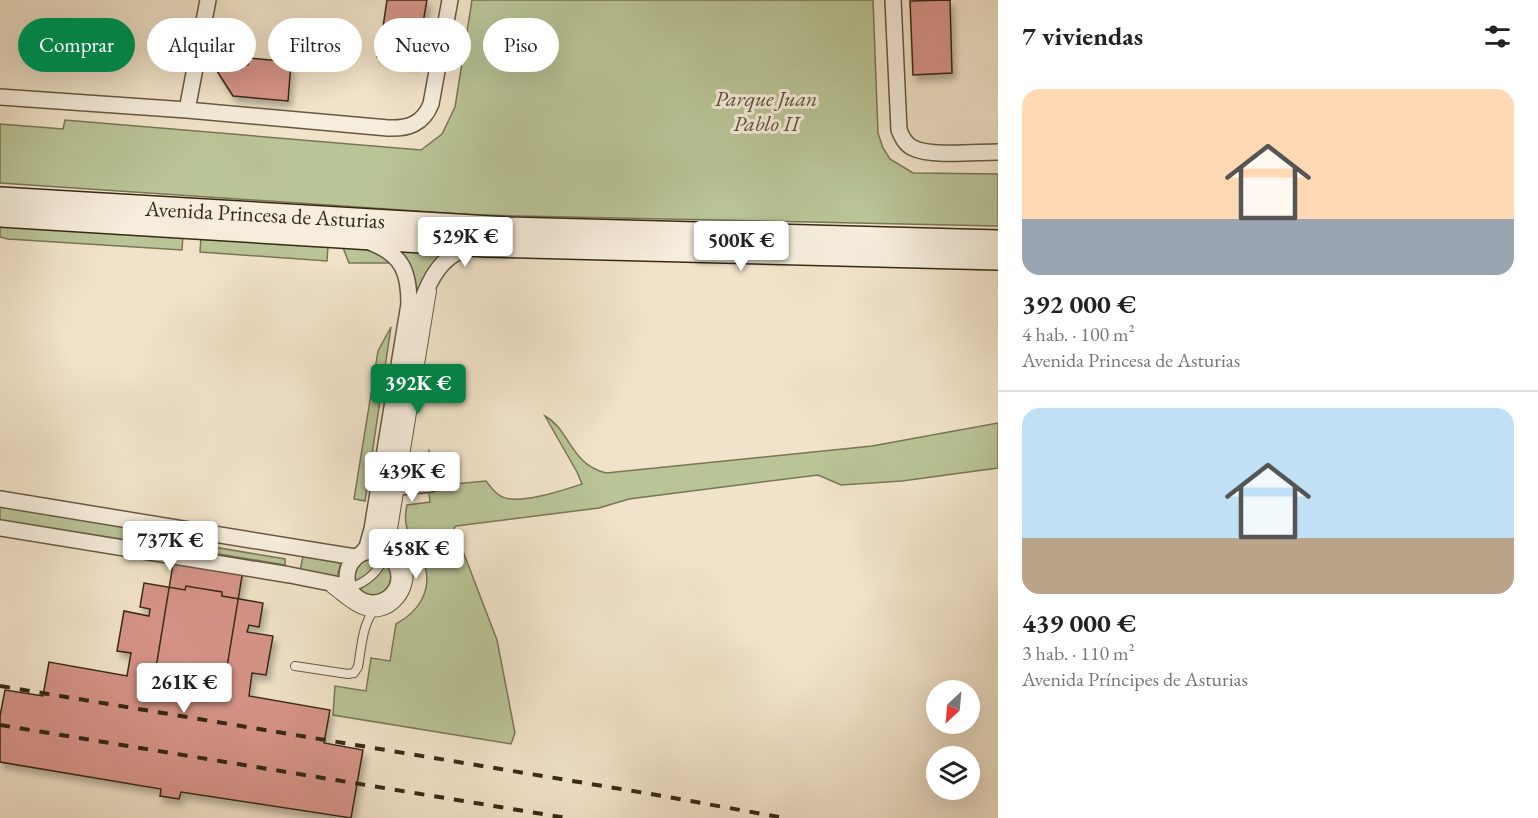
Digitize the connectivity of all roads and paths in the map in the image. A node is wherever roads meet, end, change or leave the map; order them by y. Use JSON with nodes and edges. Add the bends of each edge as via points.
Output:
{"nodes":[{"id":1,"x":208,"y":0,"type":"edge"},
{"id":2,"x":450,"y":0,"type":"edge"},
{"id":3,"x":893,"y":0,"type":"edge"},
{"id":4,"x":0,"y":97,"type":"edge"},
{"id":5,"x":187,"y":110,"type":"junction"},
{"id":6,"x":998,"y":152,"type":"edge"},
{"id":7,"x":0,"y":198,"type":"edge"},
{"id":8,"x":0,"y":216,"type":"edge"},
{"id":9,"x":355,"y":238,"type":"junction"},
{"id":10,"x":998,"y":241,"type":"edge"},
{"id":11,"x":486,"y":246,"type":"junction"},
{"id":12,"x":998,"y":259,"type":"edge"},
{"id":13,"x":431,"y":484,"type":"dead end"},
{"id":14,"x":395,"y":488,"type":"junction"},
{"id":15,"x":0,"y":499,"type":"edge"},
{"id":16,"x":0,"y":528,"type":"edge"},
{"id":17,"x":0,"y":534,"type":"edge"},
{"id":18,"x":392,"y":535,"type":"junction"},
{"id":19,"x":359,"y":555,"type":"junction"},
{"id":20,"x":388,"y":555,"type":"junction"},
{"id":21,"x":356,"y":597,"type":"junction"},
{"id":22,"x":295,"y":666,"type":"dead end"}],
"edges":[{"from":1,"to":5,"type":"street"},
{"from":2,"to":5,"type":"street","via":[[431,104],[420,121],[411,126]]},
{"from":3,"to":6,"type":"street","via":[[899,130],[904,141],[927,152]]},
{"from":4,"to":5,"type":"street"},
{"from":7,"to":10,"type":"main road","name":"Avenida Princesa de Asturias","via":[[508,228]]},
{"from":8,"to":9,"type":"main road","name":"Avenida Princesa de Asturias"},
{"from":9,"to":11,"type":"main road","name":"Avenida Princesa de Asturias"},
{"from":9,"to":19,"type":"street","name":"Avenida Princesa de Asturias","via":[[384,248],[396,257],[409,284],[372,529],[367,547]]},
{"from":11,"to":12,"type":"main road","name":"Avenida Princesa de Asturias"},
{"from":11,"to":14,"type":"street","via":[[467,248],[454,255],[434,272],[428,284],[420,306]]},
{"from":13,"to":14,"type":"street"},
{"from":14,"to":18,"type":"lane"},
{"from":14,"to":20,"type":"street","via":[[382,534]]},
{"from":15,"to":19,"type":"street"},
{"from":16,"to":21,"type":"street","via":[[290,575]]},
{"from":17,"to":21,"type":"lane"},
{"from":18,"to":20,"type":"lane"},
{"from":18,"to":21,"type":"lane","via":[[408,567],[409,579],[401,599],[382,611]]},
{"from":19,"to":20,"type":"street","via":[[374,551]]},
{"from":19,"to":21,"type":"street","name":"Avenida Princesa de Asturias","via":[[346,573]]},
{"from":20,"to":21,"type":"lane"},
{"from":20,"to":21,"type":"street","via":[[398,568],[397,589],[390,597]]},
{"from":21,"to":22,"type":"lane","via":[[365,626],[354,673]]}]}
